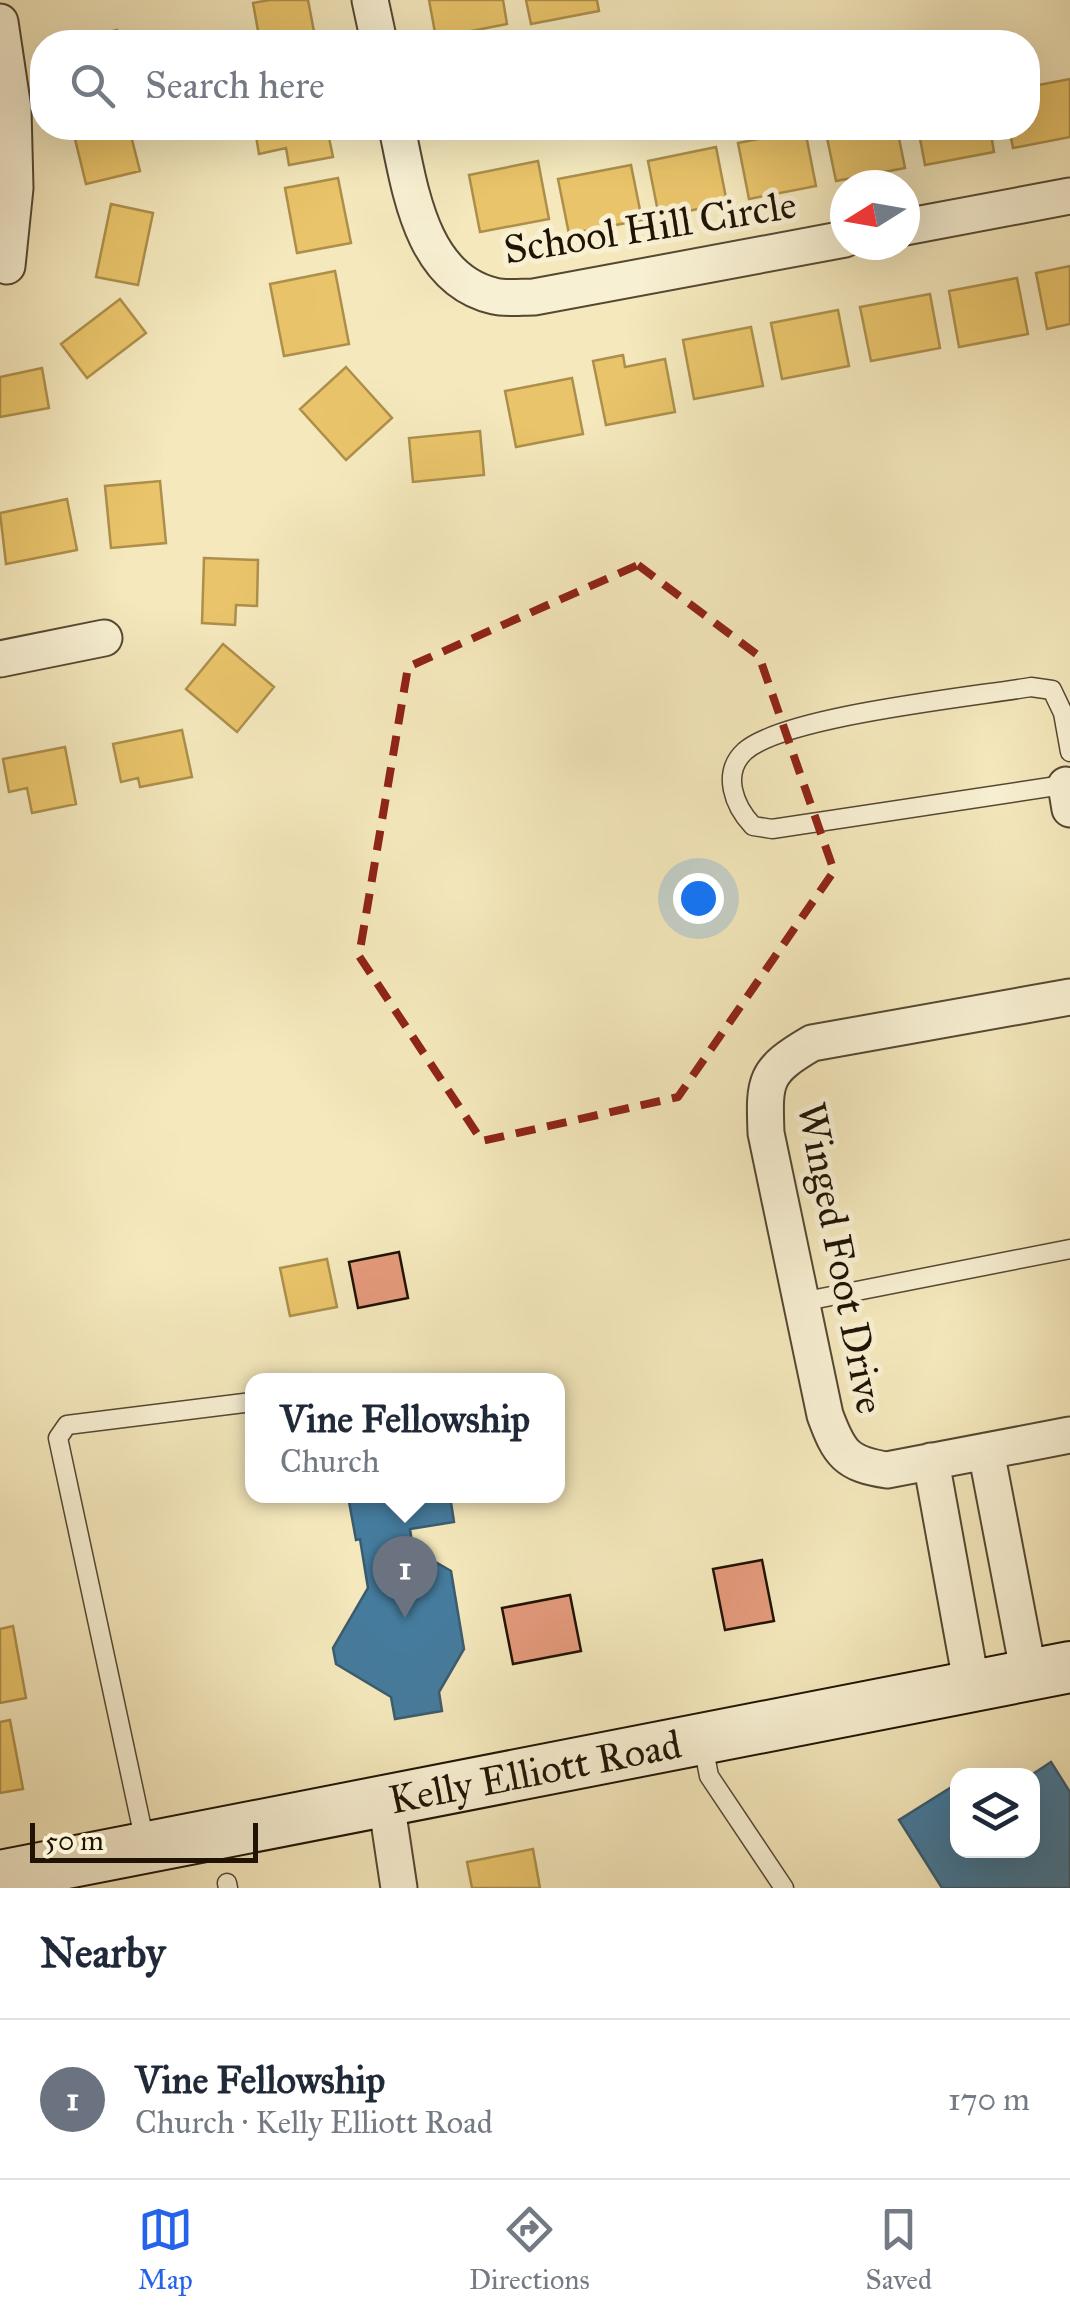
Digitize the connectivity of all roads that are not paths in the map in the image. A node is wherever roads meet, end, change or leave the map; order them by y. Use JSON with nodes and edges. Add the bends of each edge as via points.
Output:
{"nodes":[{"id":1,"x":370,"y":0,"type":"edge"},
{"id":2,"x":0,"y":22,"type":"edge"},
{"id":3,"x":376,"y":30,"type":"edge"},
{"id":4,"x":400,"y":140,"type":"edge"},
{"id":5,"x":1070,"y":196,"type":"edge"},
{"id":6,"x":920,"y":225,"type":"edge"},
{"id":7,"x":830,"y":242,"type":"edge"},
{"id":8,"x":7,"y":266,"type":"dead end"},
{"id":9,"x":104,"y":638,"type":"dead end"},
{"id":10,"x":0,"y":659,"type":"edge"},
{"id":11,"x":1069,"y":783,"type":"edge"},
{"id":12,"x":1070,"y":996,"type":"edge"},
{"id":13,"x":1070,"y":1249,"type":"edge"},
{"id":14,"x":801,"y":1302,"type":"junction"},
{"id":15,"x":245,"y":1403,"type":"edge"},
{"id":16,"x":1070,"y":1435,"type":"edge"},
{"id":17,"x":986,"y":1451,"type":"junction"},
{"id":18,"x":931,"y":1462,"type":"junction"},
{"id":19,"x":1056,"y":1674,"type":"edge"},
{"id":20,"x":972,"y":1687,"type":"junction"},
{"id":21,"x":702,"y":1739,"type":"junction"},
{"id":22,"x":386,"y":1801,"type":"junction"},
{"id":23,"x":146,"y":1847,"type":"junction"},
{"id":24,"x":28,"y":1877,"type":"edge"},
{"id":25,"x":399,"y":1888,"type":"edge"},
{"id":26,"x":784,"y":1888,"type":"edge"}],
"edges":[{"from":1,"to":3,"type":"street"},
{"from":2,"to":8,"type":"street","via":[[13,108],[15,188]]},
{"from":4,"to":7,"type":"street","name":"School Hill Circle","via":[[415,211],[446,269],[495,296],[534,297]]},
{"from":5,"to":6,"type":"street"},
{"from":9,"to":10,"type":"street"},
{"from":11,"to":11,"type":"lane","via":[[772,828],[753,826],[742,814],[731,779],[746,750],[790,728],[1031,688],[1052,690],[1063,713]]},
{"from":12,"to":14,"type":"street","name":"Winged Foot Drive","via":[[812,1043],[784,1059],[764,1086],[766,1133]]},
{"from":13,"to":14,"type":"lane"},
{"from":14,"to":18,"type":"street","name":"Winged Foot Drive","via":[[835,1444],[856,1466],[886,1470]]},
{"from":15,"to":23,"type":"lane","via":[[67,1425],[58,1438]]},
{"from":16,"to":17,"type":"street"},
{"from":17,"to":18,"type":"street"},
{"from":17,"to":19,"type":"street"},
{"from":18,"to":20,"type":"street"},
{"from":19,"to":20,"type":"street","name":"Kelly Elliott Road"},
{"from":20,"to":21,"type":"street","name":"Kelly Elliott Road"},
{"from":21,"to":22,"type":"street","name":"Kelly Elliott Road"},
{"from":21,"to":26,"type":"lane","via":[[709,1776]]},
{"from":22,"to":23,"type":"street","name":"Kelly Elliott Road"},
{"from":22,"to":25,"type":"street"},
{"from":23,"to":24,"type":"street","name":"Kelly Elliott Road"}]}
